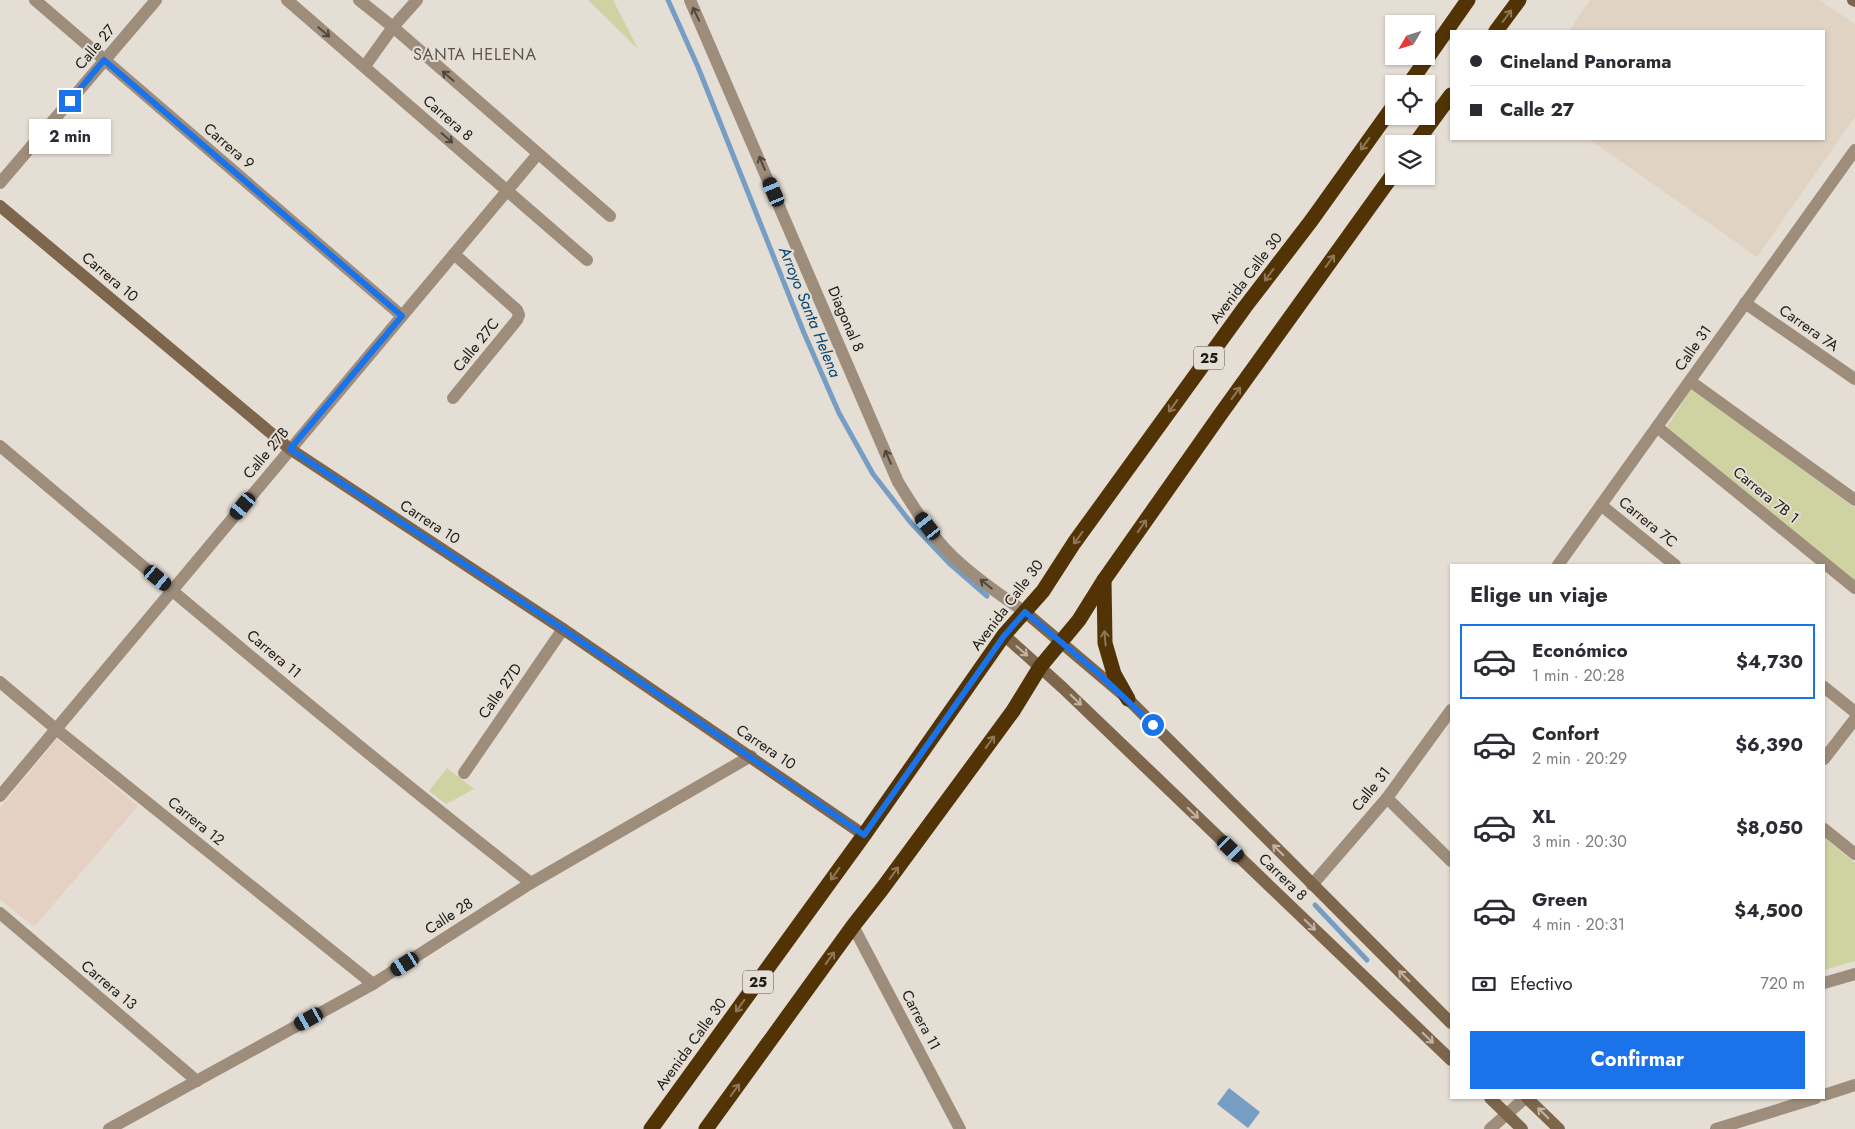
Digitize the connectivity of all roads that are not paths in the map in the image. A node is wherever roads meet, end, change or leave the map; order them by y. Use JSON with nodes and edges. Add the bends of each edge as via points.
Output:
{"nodes":[{"id":1,"x":35,"y":0,"type":"edge"},
{"id":2,"x":156,"y":0,"type":"edge"},
{"id":3,"x":287,"y":0,"type":"edge"},
{"id":4,"x":359,"y":0,"type":"edge"},
{"id":5,"x":417,"y":0,"type":"edge"},
{"id":6,"x":690,"y":0,"type":"edge"},
{"id":7,"x":1468,"y":0,"type":"edge"},
{"id":8,"x":1519,"y":0,"type":"edge"},
{"id":9,"x":393,"y":27,"type":"junction"},
{"id":10,"x":1497,"y":30,"type":"edge"},
{"id":11,"x":104,"y":60,"type":"junction"},
{"id":12,"x":365,"y":66,"type":"junction"},
{"id":13,"x":1415,"y":75,"type":"edge"},
{"id":14,"x":1450,"y":96,"type":"edge"},
{"id":15,"x":1385,"y":117,"type":"edge"},
{"id":16,"x":1422,"y":135,"type":"edge"},
{"id":17,"x":1855,"y":150,"type":"edge"},
{"id":18,"x":537,"y":155,"type":"junction"},
{"id":19,"x":0,"y":183,"type":"edge"},
{"id":20,"x":1385,"y":185,"type":"edge"},
{"id":21,"x":507,"y":190,"type":"junction"},
{"id":22,"x":0,"y":206,"type":"edge"},
{"id":23,"x":610,"y":216,"type":"dead end"},
{"id":24,"x":454,"y":254,"type":"junction"},
{"id":25,"x":587,"y":260,"type":"dead end"},
{"id":26,"x":1745,"y":303,"type":"junction"},
{"id":27,"x":402,"y":316,"type":"junction"},
{"id":28,"x":1855,"y":379,"type":"edge"},
{"id":29,"x":1690,"y":381,"type":"junction"},
{"id":30,"x":453,"y":398,"type":"dead end"},
{"id":31,"x":1657,"y":427,"type":"junction"},
{"id":32,"x":0,"y":446,"type":"edge"},
{"id":33,"x":290,"y":449,"type":"junction"},
{"id":34,"x":1855,"y":500,"type":"edge"},
{"id":35,"x":1601,"y":505,"type":"junction"},
{"id":36,"x":1559,"y":564,"type":"edge"},
{"id":37,"x":1674,"y":564,"type":"edge"},
{"id":38,"x":1104,"y":580,"type":"junction"},
{"id":39,"x":1855,"y":588,"type":"edge"},
{"id":40,"x":172,"y":591,"type":"junction"},
{"id":41,"x":1025,"y":612,"type":"junction"},
{"id":42,"x":563,"y":629,"type":"junction"},
{"id":43,"x":1004,"y":636,"type":"junction"},
{"id":44,"x":1060,"y":642,"type":"junction"},
{"id":45,"x":1040,"y":667,"type":"junction"},
{"id":46,"x":0,"y":682,"type":"edge"},
{"id":47,"x":1825,"y":688,"type":"edge"},
{"id":48,"x":1128,"y":699,"type":"junction"},
{"id":49,"x":1450,"y":711,"type":"edge"},
{"id":50,"x":1855,"y":712,"type":"edge"},
{"id":51,"x":1855,"y":718,"type":"edge"},
{"id":52,"x":56,"y":729,"type":"junction"},
{"id":53,"x":751,"y":756,"type":"junction"},
{"id":54,"x":1825,"y":758,"type":"edge"},
{"id":55,"x":464,"y":773,"type":"dead end"},
{"id":56,"x":0,"y":796,"type":"edge"},
{"id":57,"x":1387,"y":798,"type":"junction"},
{"id":58,"x":1825,"y":830,"type":"edge"},
{"id":59,"x":864,"y":835,"type":"junction"},
{"id":60,"x":1855,"y":854,"type":"edge"},
{"id":61,"x":1450,"y":860,"type":"edge"},
{"id":62,"x":530,"y":883,"type":"junction"},
{"id":63,"x":1312,"y":884,"type":"junction"},
{"id":64,"x":0,"y":913,"type":"edge"},
{"id":65,"x":853,"y":926,"type":"junction"},
{"id":66,"x":1855,"y":974,"type":"edge"},
{"id":67,"x":1825,"y":983,"type":"edge"},
{"id":68,"x":373,"y":984,"type":"junction"},
{"id":69,"x":1450,"y":1022,"type":"edge"},
{"id":70,"x":1450,"y":1059,"type":"edge"},
{"id":71,"x":197,"y":1081,"type":"junction"},
{"id":72,"x":1855,"y":1085,"type":"edge"},
{"id":73,"x":1825,"y":1095,"type":"edge"},
{"id":74,"x":1491,"y":1099,"type":"edge"},
{"id":75,"x":1525,"y":1099,"type":"edge"},
{"id":76,"x":1527,"y":1099,"type":"edge"},
{"id":77,"x":1813,"y":1099,"type":"edge"},
{"id":78,"x":1507,"y":1114,"type":"junction"},
{"id":79,"x":1723,"y":1128,"type":"edge"},
{"id":80,"x":109,"y":1129,"type":"edge"},
{"id":81,"x":651,"y":1129,"type":"edge"},
{"id":82,"x":706,"y":1129,"type":"edge"},
{"id":83,"x":960,"y":1129,"type":"edge"},
{"id":84,"x":1490,"y":1129,"type":"edge"},
{"id":85,"x":1522,"y":1129,"type":"edge"},
{"id":86,"x":1559,"y":1129,"type":"edge"}],
"edges":[{"from":1,"to":11,"type":"street","name":"Carrera 9"},
{"from":2,"to":11,"type":"street","name":"Calle 27"},
{"from":3,"to":12,"type":"street","name":"Carrera 8","one_way":true},
{"from":4,"to":9,"type":"street","name":"Carrera 8"},
{"from":5,"to":9,"type":"street"},
{"from":41,"to":6,"type":"street","name":"Diagonal 8","one_way":true,"via":[[959,563],[917,513],[898,482]]},
{"from":7,"to":13,"type":"highway"},
{"from":10,"to":8,"type":"highway","one_way":true},
{"from":9,"to":12,"type":"street"},
{"from":18,"to":9,"type":"street","name":"Carrera 8","one_way":true},
{"from":11,"to":19,"type":"street","name":"Calle 27"},
{"from":11,"to":27,"type":"street","name":"Carrera 9"},
{"from":12,"to":21,"type":"street","name":"Carrera 8","one_way":true},
{"from":14,"to":16,"type":"highway"},
{"from":15,"to":41,"type":"highway","name":"Avenida Calle 30","number":"25","one_way":true},
{"from":17,"to":26,"type":"street","name":"Calle 31"},
{"from":18,"to":21,"type":"street","name":"Calle 27B"},
{"from":18,"to":23,"type":"street","name":"Carrera 8"},
{"from":38,"to":20,"type":"highway","one_way":true},
{"from":21,"to":24,"type":"street","name":"Calle 27B"},
{"from":21,"to":25,"type":"street","name":"Carrera 8"},
{"from":22,"to":33,"type":"street","name":"Carrera 10"},
{"from":24,"to":27,"type":"street","name":"Calle 27B"},
{"from":24,"to":30,"type":"street","name":"Calle 27C","via":[[519,315]]},
{"from":26,"to":28,"type":"street","name":"Carrera 7A"},
{"from":26,"to":29,"type":"street","name":"Calle 31"},
{"from":27,"to":33,"type":"street","name":"Calle 27B"},
{"from":29,"to":31,"type":"street","name":"Calle 31"},
{"from":29,"to":34,"type":"street"},
{"from":31,"to":35,"type":"street","name":"Calle 31"},
{"from":31,"to":39,"type":"street","name":"Carrera 7B 1"},
{"from":32,"to":40,"type":"street","name":"Carrera 11"},
{"from":33,"to":40,"type":"street","name":"Calle 27B"},
{"from":33,"to":42,"type":"street","name":"Carrera 10"},
{"from":35,"to":36,"type":"street","name":"Calle 31"},
{"from":35,"to":37,"type":"street","name":"Carrera 7C"},
{"from":38,"to":44,"type":"highway","via":[[1079,620]]},
{"from":48,"to":38,"type":"highway","one_way":true,"via":[[1114,674],[1105,643]]},
{"from":40,"to":52,"type":"street","name":"Calle 27B"},
{"from":40,"to":62,"type":"street","name":"Carrera 11"},
{"from":41,"to":43,"type":"highway","name":"Avenida Calle 30","number":"25"},
{"from":41,"to":44,"type":"street","name":"Carrera 8"},
{"from":42,"to":53,"type":"street","name":"Carrera 10"},
{"from":42,"to":55,"type":"street","name":"Calle 27D"},
{"from":43,"to":45,"type":"street","name":"Carrera 8","one_way":true},
{"from":43,"to":59,"type":"highway","name":"Avenida Calle 30","number":"25"},
{"from":44,"to":45,"type":"highway"},
{"from":44,"to":48,"type":"street","name":"Carrera 8"},
{"from":65,"to":45,"type":"highway","one_way":true,"via":[[1013,711]]},
{"from":45,"to":70,"type":"street","name":"Carrera 8","one_way":true},
{"from":46,"to":52,"type":"street","name":"Carrera 12"},
{"from":47,"to":50,"type":"street"},
{"from":63,"to":48,"type":"street","name":"Carrera 8","one_way":true},
{"from":49,"to":57,"type":"street","name":"Calle 31"},
{"from":51,"to":54,"type":"street"},
{"from":52,"to":56,"type":"street","name":"Calle 27B"},
{"from":52,"to":68,"type":"street","name":"Carrera 12"},
{"from":53,"to":59,"type":"street","name":"Carrera 10"},
{"from":53,"to":62,"type":"street","name":"Calle 28"},
{"from":57,"to":61,"type":"street"},
{"from":57,"to":63,"type":"street","name":"Calle 31"},
{"from":58,"to":60,"type":"street"},
{"from":59,"to":81,"type":"highway","name":"Avenida Calle 30","number":"25","one_way":true},
{"from":62,"to":68,"type":"street","name":"Calle 28"},
{"from":69,"to":63,"type":"street","name":"Carrera 8","one_way":true},
{"from":64,"to":71,"type":"street","name":"Carrera 13"},
{"from":82,"to":65,"type":"highway","one_way":true},
{"from":65,"to":83,"type":"street","name":"Carrera 11"},
{"from":66,"to":67,"type":"street"},
{"from":68,"to":71,"type":"street","name":"Calle 28"},
{"from":71,"to":80,"type":"street","name":"Calle 28"},
{"from":72,"to":73,"type":"street"},
{"from":74,"to":78,"type":"street"},
{"from":75,"to":78,"type":"street"},
{"from":86,"to":76,"type":"street","one_way":true},
{"from":77,"to":79,"type":"street"},
{"from":78,"to":84,"type":"street"},
{"from":78,"to":85,"type":"street"}]}
